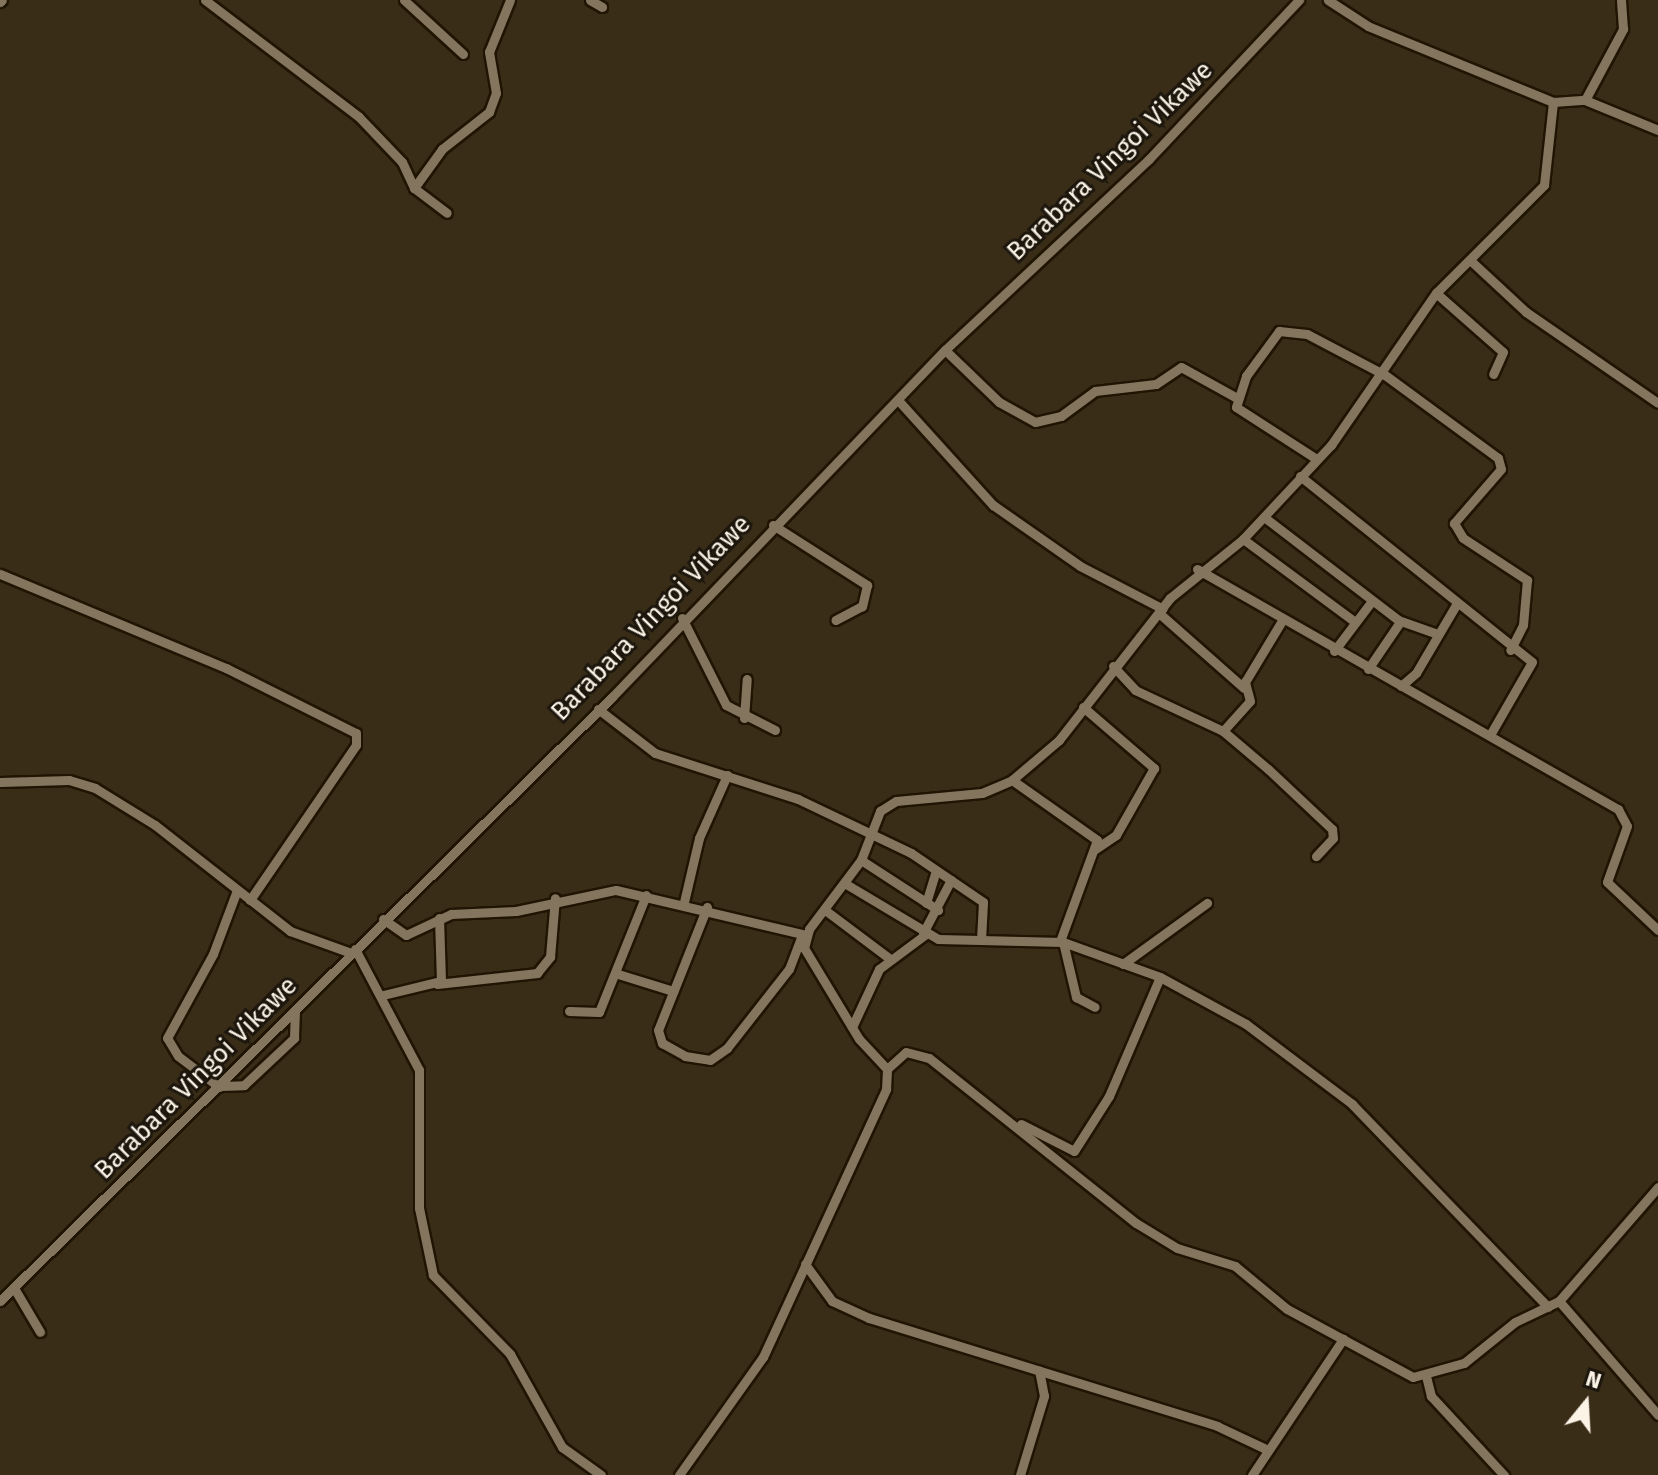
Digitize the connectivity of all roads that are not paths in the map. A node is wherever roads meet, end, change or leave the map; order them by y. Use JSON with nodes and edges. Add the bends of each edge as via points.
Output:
{"nodes":[{"id":1,"x":205,"y":0,"type":"edge"},
{"id":2,"x":404,"y":0,"type":"edge"},
{"id":3,"x":510,"y":0,"type":"edge"},
{"id":4,"x":590,"y":0,"type":"edge"},
{"id":5,"x":1299,"y":0,"type":"edge"},
{"id":6,"x":1328,"y":0,"type":"edge"},
{"id":7,"x":1621,"y":0,"type":"edge"},
{"id":8,"x":602,"y":7,"type":"dead end"},
{"id":9,"x":463,"y":54,"type":"dead end"},
{"id":10,"x":1585,"y":100,"type":"junction"},
{"id":11,"x":1553,"y":102,"type":"junction"},
{"id":12,"x":1658,"y":130,"type":"edge"},
{"id":13,"x":414,"y":188,"type":"junction"},
{"id":14,"x":447,"y":213,"type":"dead end"},
{"id":15,"x":1470,"y":260,"type":"junction"},
{"id":16,"x":1436,"y":293,"type":"junction"},
{"id":17,"x":945,"y":350,"type":"junction"},
{"id":18,"x":1493,"y":374,"type":"dead end"},
{"id":19,"x":1385,"y":375,"type":"junction"},
{"id":20,"x":1237,"y":398,"type":"junction"},
{"id":21,"x":898,"y":400,"type":"junction"},
{"id":22,"x":1658,"y":403,"type":"edge"},
{"id":23,"x":1315,"y":458,"type":"junction"},
{"id":24,"x":1300,"y":476,"type":"junction"},
{"id":25,"x":1264,"y":517,"type":"junction"},
{"id":26,"x":773,"y":525,"type":"junction"},
{"id":27,"x":1243,"y":539,"type":"junction"},
{"id":28,"x":1197,"y":569,"type":"junction"},
{"id":29,"x":0,"y":574,"type":"edge"},
{"id":30,"x":1371,"y":602,"type":"junction"},
{"id":31,"x":1457,"y":603,"type":"junction"},
{"id":32,"x":1161,"y":611,"type":"junction"},
{"id":33,"x":682,"y":618,"type":"junction"},
{"id":34,"x":1283,"y":619,"type":"junction"},
{"id":35,"x":836,"y":620,"type":"dead end"},
{"id":36,"x":1354,"y":621,"type":"junction"},
{"id":37,"x":1400,"y":622,"type":"junction"},
{"id":38,"x":1438,"y":634,"type":"junction"},
{"id":39,"x":1510,"y":650,"type":"junction"},
{"id":40,"x":1334,"y":651,"type":"junction"},
{"id":41,"x":1113,"y":666,"type":"junction"},
{"id":42,"x":1368,"y":669,"type":"junction"},
{"id":43,"x":747,"y":679,"type":"dead end"},
{"id":44,"x":1401,"y":686,"type":"junction"},
{"id":45,"x":1244,"y":688,"type":"junction"},
{"id":46,"x":1083,"y":707,"type":"junction"},
{"id":47,"x":598,"y":709,"type":"junction"},
{"id":48,"x":744,"y":718,"type":"junction"},
{"id":49,"x":775,"y":730,"type":"dead end"},
{"id":50,"x":1223,"y":731,"type":"junction"},
{"id":51,"x":1490,"y":735,"type":"junction"},
{"id":52,"x":727,"y":775,"type":"junction"},
{"id":53,"x":1012,"y":780,"type":"junction"},
{"id":54,"x":0,"y":782,"type":"edge"},
{"id":55,"x":872,"y":832,"type":"junction"},
{"id":56,"x":1095,"y":849,"type":"junction"},
{"id":57,"x":1316,"y":856,"type":"dead end"},
{"id":58,"x":861,"y":860,"type":"junction"},
{"id":59,"x":936,"y":870,"type":"junction"},
{"id":60,"x":951,"y":880,"type":"junction"},
{"id":61,"x":846,"y":884,"type":"junction"},
{"id":62,"x":237,"y":890,"type":"junction"},
{"id":63,"x":646,"y":895,"type":"junction"},
{"id":64,"x":555,"y":898,"type":"junction"},
{"id":65,"x":250,"y":900,"type":"junction"},
{"id":66,"x":684,"y":902,"type":"junction"},
{"id":67,"x":926,"y":903,"type":"junction"},
{"id":68,"x":1207,"y":903,"type":"dead end"},
{"id":69,"x":707,"y":907,"type":"junction"},
{"id":70,"x":825,"y":910,"type":"junction"},
{"id":71,"x":938,"y":910,"type":"junction"},
{"id":72,"x":439,"y":918,"type":"junction"},
{"id":73,"x":383,"y":919,"type":"junction"},
{"id":74,"x":1658,"y":930,"type":"edge"},
{"id":75,"x":925,"y":934,"type":"junction"},
{"id":76,"x":804,"y":935,"type":"junction"},
{"id":77,"x":981,"y":935,"type":"junction"},
{"id":78,"x":1062,"y":942,"type":"junction"},
{"id":79,"x":353,"y":951,"type":"junction"},
{"id":80,"x":889,"y":958,"type":"junction"},
{"id":81,"x":1123,"y":964,"type":"junction"},
{"id":82,"x":618,"y":974,"type":"junction"},
{"id":83,"x":1160,"y":977,"type":"junction"},
{"id":84,"x":437,"y":984,"type":"junction"},
{"id":85,"x":673,"y":991,"type":"junction"},
{"id":86,"x":383,"y":995,"type":"junction"},
{"id":87,"x":1095,"y":1007,"type":"dead end"},
{"id":88,"x":295,"y":1011,"type":"junction"},
{"id":89,"x":569,"y":1011,"type":"dead end"},
{"id":90,"x":852,"y":1027,"type":"junction"},
{"id":91,"x":887,"y":1069,"type":"junction"},
{"id":92,"x":220,"y":1086,"type":"junction"},
{"id":93,"x":1018,"y":1123,"type":"junction"},
{"id":94,"x":1658,"y":1187,"type":"edge"},
{"id":95,"x":805,"y":1264,"type":"junction"},
{"id":96,"x":14,"y":1288,"type":"junction"},
{"id":97,"x":0,"y":1301,"type":"edge"},
{"id":98,"x":1559,"y":1301,"type":"junction"},
{"id":99,"x":1548,"y":1307,"type":"junction"},
{"id":100,"x":40,"y":1332,"type":"dead end"},
{"id":101,"x":1343,"y":1339,"type":"junction"},
{"id":102,"x":1039,"y":1370,"type":"junction"},
{"id":103,"x":1426,"y":1376,"type":"junction"},
{"id":104,"x":1658,"y":1415,"type":"edge"},
{"id":105,"x":1268,"y":1450,"type":"junction"},
{"id":106,"x":601,"y":1475,"type":"edge"},
{"id":107,"x":679,"y":1475,"type":"edge"},
{"id":108,"x":1020,"y":1475,"type":"edge"},
{"id":109,"x":1252,"y":1475,"type":"edge"},
{"id":110,"x":1504,"y":1475,"type":"edge"}],
"edges":[{"from":1,"to":13,"type":"street","via":[[359,117],[402,162]]},
{"from":2,"to":9,"type":"street"},
{"from":3,"to":13,"type":"street","via":[[489,52],[496,93],[489,112],[442,149]]},
{"from":4,"to":8,"type":"street"},
{"from":5,"to":17,"type":"street","name":"Barabara Vingoi Vikawe","via":[[1139,168]]},
{"from":6,"to":11,"type":"street","via":[[1368,26]]},
{"from":7,"to":10,"type":"street","via":[[1623,29]]},
{"from":10,"to":11,"type":"street"},
{"from":10,"to":12,"type":"street"},
{"from":11,"to":15,"type":"street","via":[[1544,185]]},
{"from":13,"to":14,"type":"street"},
{"from":15,"to":16,"type":"street"},
{"from":15,"to":22,"type":"street","via":[[1526,312]]},
{"from":16,"to":18,"type":"street","via":[[1503,352]]},
{"from":16,"to":19,"type":"street"},
{"from":17,"to":20,"type":"street","via":[[999,402],[1035,422],[1061,416],[1095,391],[1156,384],[1181,367]]},
{"from":17,"to":21,"type":"street","name":"Barabara Vingoi Vikawe"},
{"from":19,"to":20,"type":"street","via":[[1307,334],[1279,331]]},
{"from":19,"to":23,"type":"street"},
{"from":19,"to":39,"type":"street","via":[[1501,462],[1454,523],[1463,538],[1527,580],[1523,625]]},
{"from":20,"to":23,"type":"street","via":[[1243,415]]},
{"from":21,"to":26,"type":"street","name":"Barabara Vingoi Vikawe"},
{"from":21,"to":32,"type":"street","via":[[993,505],[1080,566]]},
{"from":23,"to":24,"type":"street"},
{"from":24,"to":25,"type":"street"},
{"from":24,"to":31,"type":"street"},
{"from":25,"to":27,"type":"street"},
{"from":25,"to":30,"type":"street"},
{"from":26,"to":33,"type":"street","name":"Barabara Vingoi Vikawe"},
{"from":26,"to":35,"type":"street","via":[[867,585],[862,606]]},
{"from":27,"to":28,"type":"street"},
{"from":27,"to":36,"type":"street"},
{"from":28,"to":32,"type":"street"},
{"from":28,"to":34,"type":"street"},
{"from":29,"to":65,"type":"street","via":[[226,668],[356,733],[356,745]]},
{"from":30,"to":36,"type":"street"},
{"from":30,"to":37,"type":"street"},
{"from":31,"to":38,"type":"street"},
{"from":31,"to":39,"type":"street"},
{"from":32,"to":41,"type":"street"},
{"from":32,"to":45,"type":"street"},
{"from":33,"to":47,"type":"street","name":"Barabara Vingoi Vikawe"},
{"from":33,"to":48,"type":"street","via":[[712,684]]},
{"from":34,"to":40,"type":"street"},
{"from":34,"to":45,"type":"street"},
{"from":36,"to":40,"type":"street"},
{"from":37,"to":38,"type":"street"},
{"from":37,"to":42,"type":"street"},
{"from":38,"to":44,"type":"street"},
{"from":39,"to":51,"type":"street","via":[[1533,665]]},
{"from":40,"to":42,"type":"street"},
{"from":41,"to":46,"type":"street"},
{"from":41,"to":50,"type":"street","via":[[1135,690]]},
{"from":42,"to":44,"type":"street"},
{"from":43,"to":48,"type":"street"},
{"from":44,"to":51,"type":"street"},
{"from":45,"to":50,"type":"street","via":[[1250,701]]},
{"from":46,"to":53,"type":"street","via":[[1059,740]]},
{"from":46,"to":56,"type":"street","via":[[1154,768],[1116,835]]},
{"from":47,"to":52,"type":"street","via":[[655,753]]},
{"from":47,"to":73,"type":"street","name":"Barabara Vingoi Vikawe"},
{"from":48,"to":49,"type":"street"},
{"from":50,"to":57,"type":"street","via":[[1332,829],[1333,838]]},
{"from":51,"to":74,"type":"street","via":[[1618,809],[1627,826],[1607,882]]},
{"from":52,"to":55,"type":"street"},
{"from":52,"to":66,"type":"street","via":[[699,838]]},
{"from":53,"to":55,"type":"street","via":[[956,798],[887,803]]},
{"from":53,"to":56,"type":"street","via":[[1088,831]]},
{"from":54,"to":62,"type":"street","via":[[86,784],[155,825]]},
{"from":55,"to":58,"type":"street"},
{"from":55,"to":59,"type":"street"},
{"from":56,"to":78,"type":"street"},
{"from":58,"to":61,"type":"street"},
{"from":58,"to":67,"type":"street"},
{"from":59,"to":60,"type":"street"},
{"from":59,"to":67,"type":"street"},
{"from":60,"to":71,"type":"street"},
{"from":60,"to":77,"type":"street","via":[[983,902]]},
{"from":61,"to":70,"type":"street"},
{"from":61,"to":75,"type":"street"},
{"from":62,"to":65,"type":"street"},
{"from":62,"to":92,"type":"street","via":[[213,954],[167,1038],[178,1056]]},
{"from":63,"to":64,"type":"street","via":[[602,890]]},
{"from":63,"to":66,"type":"street"},
{"from":63,"to":82,"type":"street"},
{"from":64,"to":72,"type":"street","via":[[516,911]]},
{"from":64,"to":84,"type":"street","via":[[550,957],[537,973]]},
{"from":65,"to":79,"type":"street","via":[[290,931]]},
{"from":66,"to":69,"type":"street"},
{"from":67,"to":71,"type":"street"},
{"from":68,"to":81,"type":"street"},
{"from":69,"to":76,"type":"street"},
{"from":69,"to":85,"type":"street"},
{"from":70,"to":76,"type":"street"},
{"from":70,"to":80,"type":"street"},
{"from":71,"to":75,"type":"street"},
{"from":72,"to":73,"type":"street","via":[[406,935]]},
{"from":72,"to":84,"type":"street"},
{"from":73,"to":79,"type":"street","name":"Barabara Vingoi Vikawe"},
{"from":75,"to":77,"type":"street","via":[[947,941]]},
{"from":75,"to":80,"type":"street"},
{"from":76,"to":85,"type":"street","via":[[783,978],[719,1057],[685,1056],[658,1037]]},
{"from":76,"to":90,"type":"street","via":[[807,959]]},
{"from":77,"to":78,"type":"street"},
{"from":78,"to":81,"type":"street"},
{"from":78,"to":87,"type":"street","via":[[1076,997]]},
{"from":79,"to":86,"type":"street"},
{"from":79,"to":88,"type":"street","name":"Barabara Vingoi Vikawe"},
{"from":80,"to":90,"type":"street"},
{"from":81,"to":83,"type":"street"},
{"from":82,"to":85,"type":"street"},
{"from":82,"to":89,"type":"street","via":[[596,1015]]},
{"from":83,"to":93,"type":"street","via":[[1109,1096],[1074,1151]]},
{"from":83,"to":99,"type":"street","via":[[1246,1024],[1352,1104]]},
{"from":84,"to":86,"type":"street"},
{"from":86,"to":106,"type":"street","via":[[423,1088],[419,1208],[433,1275],[510,1354],[562,1447]]},
{"from":88,"to":92,"type":"street","name":"Barabara Vingoi Vikawe"},
{"from":88,"to":92,"type":"street","via":[[294,1038],[244,1085]]},
{"from":90,"to":91,"type":"street"},
{"from":91,"to":93,"type":"street","via":[[906,1052],[929,1058]]},
{"from":91,"to":95,"type":"street","via":[[882,1100]]},
{"from":92,"to":96,"type":"street","name":"Barabara Vingoi Vikawe"},
{"from":93,"to":101,"type":"street","via":[[1136,1223],[1177,1248],[1235,1266],[1282,1306]]},
{"from":94,"to":98,"type":"street"},
{"from":95,"to":102,"type":"street","via":[[832,1301]]},
{"from":95,"to":107,"type":"street","via":[[763,1357]]},
{"from":96,"to":97,"type":"street","name":"Barabara Vingoi Vikawe"},
{"from":96,"to":100,"type":"street"},
{"from":98,"to":99,"type":"street"},
{"from":98,"to":104,"type":"street"},
{"from":99,"to":103,"type":"street","via":[[1464,1363]]},
{"from":101,"to":103,"type":"street","via":[[1411,1377]]},
{"from":101,"to":105,"type":"street"},
{"from":102,"to":105,"type":"street","via":[[1217,1426]]},
{"from":102,"to":108,"type":"street","via":[[1044,1396]]},
{"from":103,"to":110,"type":"street","via":[[1431,1396]]},
{"from":105,"to":109,"type":"street"}]}
